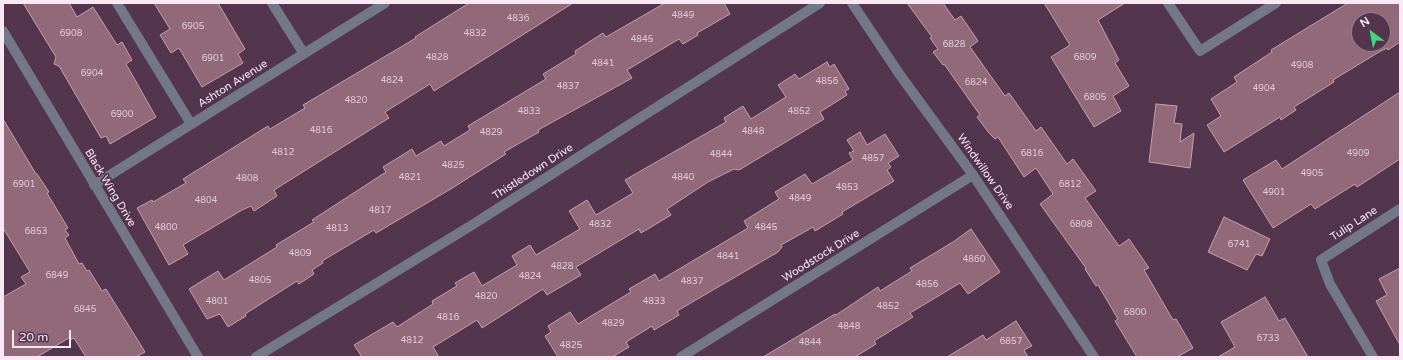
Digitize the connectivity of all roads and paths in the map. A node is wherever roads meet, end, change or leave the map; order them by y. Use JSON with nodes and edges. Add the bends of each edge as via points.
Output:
{"nodes":[{"id":1,"x":117,"y":3,"type":"edge"},
{"id":2,"x":272,"y":3,"type":"edge"},
{"id":3,"x":385,"y":3,"type":"edge"},
{"id":4,"x":820,"y":3,"type":"edge"},
{"id":5,"x":852,"y":3,"type":"edge"},
{"id":6,"x":1168,"y":3,"type":"edge"},
{"id":7,"x":1276,"y":3,"type":"edge"},
{"id":8,"x":3,"y":31,"type":"edge"},
{"id":9,"x":304,"y":54,"type":"junction"},
{"id":10,"x":191,"y":124,"type":"junction"},
{"id":11,"x":973,"y":175,"type":"junction"},
{"id":12,"x":94,"y":185,"type":"junction"},
{"id":13,"x":1400,"y":209,"type":"edge"},
{"id":14,"x":198,"y":357,"type":"edge"},
{"id":15,"x":256,"y":357,"type":"edge"},
{"id":16,"x":681,"y":357,"type":"edge"},
{"id":17,"x":1094,"y":357,"type":"edge"},
{"id":18,"x":1373,"y":357,"type":"edge"}],
"edges":[{"from":1,"to":10,"type":"street"},
{"from":2,"to":9,"type":"street"},
{"from":3,"to":9,"type":"street","name":"Ashton Avenue"},
{"from":4,"to":15,"type":"street","name":"Thistledown Drive","via":[[472,225]]},
{"from":5,"to":11,"type":"street","name":"Windwillow Drive","via":[[900,75]]},
{"from":6,"to":7,"type":"street","via":[[1200,51]]},
{"from":8,"to":12,"type":"street","name":"Black Wing Drive"},
{"from":9,"to":10,"type":"street","name":"Ashton Avenue"},
{"from":10,"to":12,"type":"street","name":"Ashton Avenue"},
{"from":11,"to":16,"type":"street","name":"Woodstock Drive"},
{"from":11,"to":17,"type":"street","name":"Windwillow Drive"},
{"from":12,"to":14,"type":"street","name":"Black Wing Drive"},
{"from":13,"to":18,"type":"street","name":"Tulip Lane","via":[[1322,260],[1330,284]]}]}
